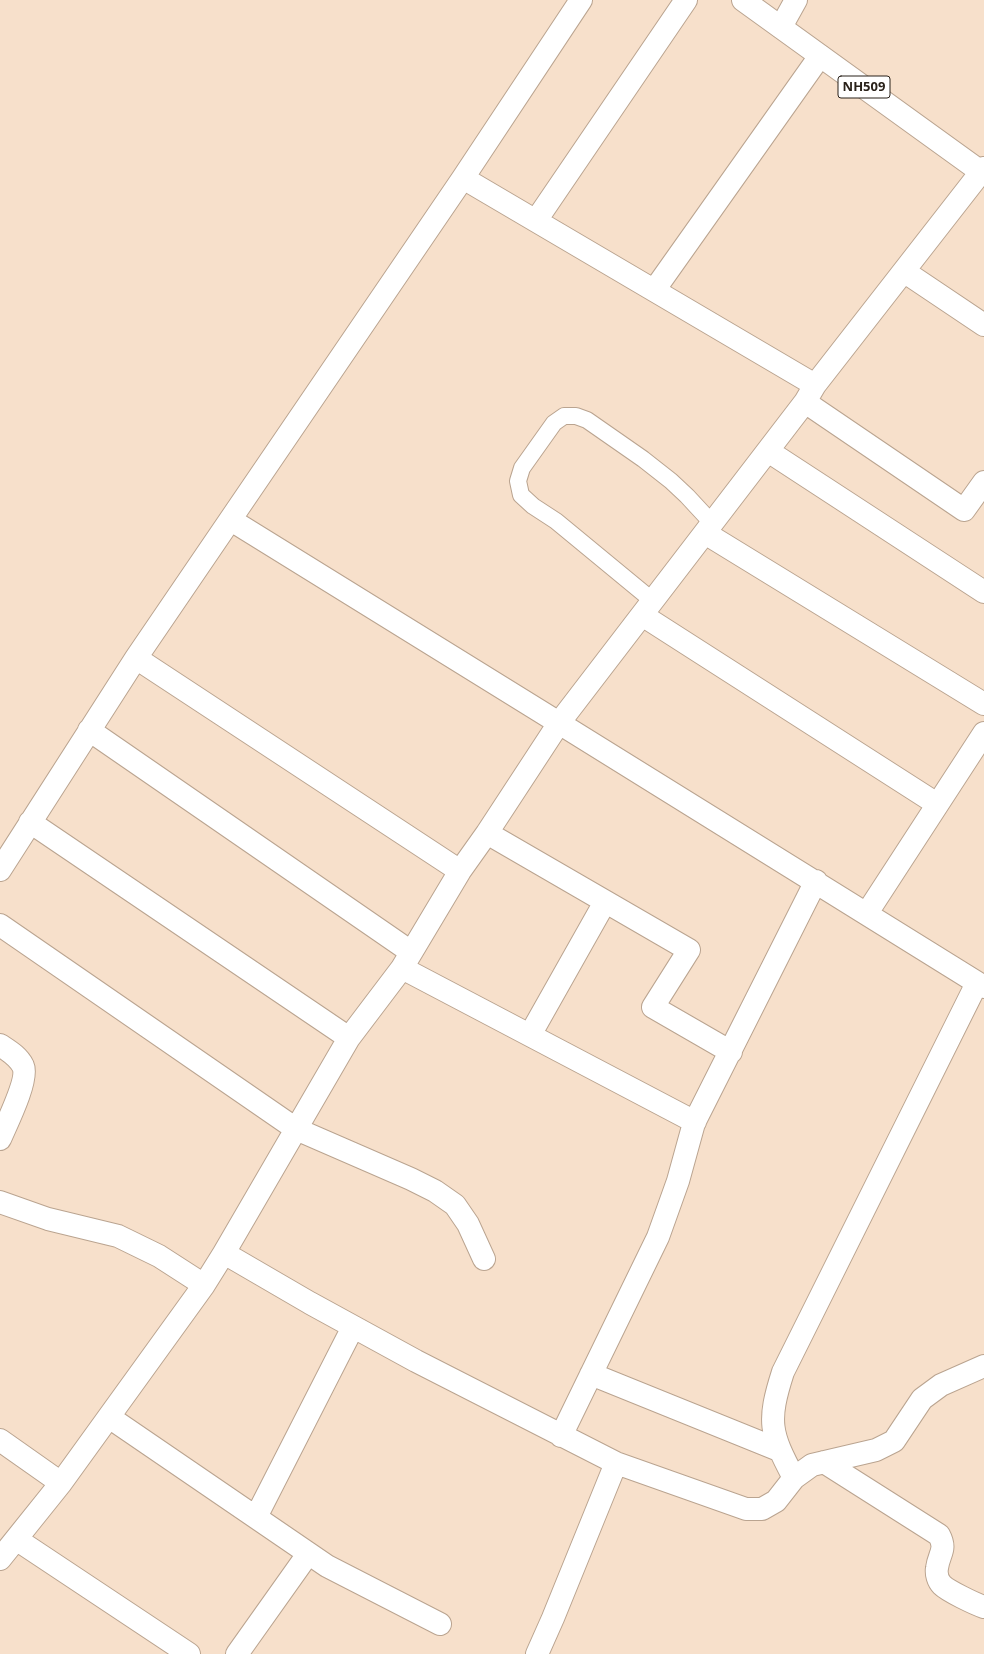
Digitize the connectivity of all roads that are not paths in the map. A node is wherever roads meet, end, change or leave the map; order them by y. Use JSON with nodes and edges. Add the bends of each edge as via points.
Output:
{"nodes":[{"id":1,"x":581,"y":0,"type":"edge"},
{"id":2,"x":686,"y":0,"type":"edge"},
{"id":3,"x":743,"y":0,"type":"edge"},
{"id":4,"x":796,"y":0,"type":"edge"},
{"id":5,"x":781,"y":27,"type":"junction"},
{"id":6,"x":820,"y":56,"type":"junction"},
{"id":7,"x":983,"y":171,"type":"edge"},
{"id":8,"x":463,"y":178,"type":"junction"},
{"id":9,"x":537,"y":219,"type":"junction"},
{"id":10,"x":905,"y":272,"type":"junction"},
{"id":11,"x":655,"y":289,"type":"junction"},
{"id":12,"x":984,"y":325,"type":"edge"},
{"id":13,"x":810,"y":393,"type":"junction"},
{"id":14,"x":768,"y":451,"type":"junction"},
{"id":15,"x":984,"y":482,"type":"edge"},
{"id":16,"x":231,"y":520,"type":"junction"},
{"id":17,"x":709,"y":528,"type":"junction"},
{"id":18,"x":984,"y":592,"type":"edge"},
{"id":19,"x":648,"y":608,"type":"junction"},
{"id":20,"x":136,"y":658,"type":"junction"},
{"id":21,"x":984,"y":704,"type":"edge"},
{"id":22,"x":559,"y":723,"type":"junction"},
{"id":23,"x":89,"y":730,"type":"junction"},
{"id":24,"x":984,"y":733,"type":"edge"},
{"id":25,"x":937,"y":804,"type":"junction"},
{"id":26,"x":30,"y":822,"type":"junction"},
{"id":27,"x":487,"y":833,"type":"junction"},
{"id":28,"x":0,"y":870,"type":"edge"},
{"id":29,"x":460,"y":871,"type":"junction"},
{"id":30,"x":816,"y":881,"type":"junction"},
{"id":31,"x":605,"y":902,"type":"junction"},
{"id":32,"x":867,"y":913,"type":"junction"},
{"id":33,"x":0,"y":925,"type":"edge"},
{"id":34,"x":406,"y":960,"type":"junction"},
{"id":35,"x":980,"y":985,"type":"edge"},
{"id":36,"x":530,"y":1036,"type":"junction"},
{"id":37,"x":349,"y":1038,"type":"junction"},
{"id":38,"x":0,"y":1045,"type":"edge"},
{"id":39,"x":731,"y":1052,"type":"junction"},
{"id":40,"x":695,"y":1122,"type":"junction"},
{"id":41,"x":296,"y":1129,"type":"junction"},
{"id":42,"x":0,"y":1140,"type":"edge"},
{"id":43,"x":0,"y":1203,"type":"edge"},
{"id":44,"x":224,"y":1253,"type":"junction"},
{"id":45,"x":484,"y":1259,"type":"dead end"},
{"id":46,"x":204,"y":1285,"type":"junction"},
{"id":47,"x":354,"y":1327,"type":"junction"},
{"id":48,"x":984,"y":1366,"type":"edge"},
{"id":49,"x":591,"y":1374,"type":"junction"},
{"id":50,"x":109,"y":1417,"type":"junction"},
{"id":51,"x":561,"y":1436,"type":"junction"},
{"id":52,"x":0,"y":1440,"type":"edge"},
{"id":53,"x":779,"y":1450,"type":"junction"},
{"id":54,"x":824,"y":1462,"type":"junction"},
{"id":55,"x":616,"y":1463,"type":"junction"},
{"id":56,"x":794,"y":1478,"type":"junction"},
{"id":57,"x":61,"y":1483,"type":"junction"},
{"id":58,"x":256,"y":1517,"type":"junction"},
{"id":59,"x":16,"y":1539,"type":"junction"},
{"id":60,"x":308,"y":1554,"type":"junction"},
{"id":61,"x":0,"y":1559,"type":"edge"},
{"id":62,"x":984,"y":1607,"type":"edge"},
{"id":63,"x":440,"y":1624,"type":"dead end"},
{"id":64,"x":189,"y":1654,"type":"edge"},
{"id":65,"x":237,"y":1654,"type":"edge"},
{"id":66,"x":537,"y":1654,"type":"edge"}],
"edges":[{"from":1,"to":8,"type":"main road"},
{"from":2,"to":9,"type":"main road"},
{"from":3,"to":5,"type":"main road","number":"NH509"},
{"from":4,"to":5,"type":"main road"},
{"from":5,"to":6,"type":"main road","number":"NH509"},
{"from":6,"to":7,"type":"main road","number":"NH509"},
{"from":6,"to":11,"type":"main road"},
{"from":7,"to":10,"type":"main road"},
{"from":8,"to":9,"type":"main road"},
{"from":8,"to":16,"type":"main road"},
{"from":9,"to":11,"type":"main road"},
{"from":10,"to":12,"type":"main road"},
{"from":10,"to":13,"type":"main road"},
{"from":11,"to":13,"type":"main road"},
{"from":13,"to":14,"type":"main road"},
{"from":13,"to":15,"type":"main road","via":[[964,510]]},
{"from":14,"to":17,"type":"main road"},
{"from":14,"to":18,"type":"main road"},
{"from":16,"to":20,"type":"main road"},
{"from":16,"to":22,"type":"main road"},
{"from":17,"to":19,"type":"main road"},
{"from":17,"to":19,"type":"lane","via":[[688,496],[671,481],[586,420],[576,416],[564,416],[554,423],[522,468],[518,481],[521,495],[562,526]]},
{"from":17,"to":21,"type":"main road"},
{"from":19,"to":22,"type":"main road"},
{"from":19,"to":25,"type":"main road"},
{"from":20,"to":23,"type":"main road"},
{"from":20,"to":29,"type":"main road"},
{"from":22,"to":27,"type":"main road"},
{"from":22,"to":30,"type":"main road"},
{"from":23,"to":26,"type":"main road"},
{"from":23,"to":34,"type":"main road"},
{"from":24,"to":25,"type":"main road"},
{"from":25,"to":32,"type":"main road"},
{"from":26,"to":28,"type":"main road"},
{"from":26,"to":37,"type":"main road"},
{"from":27,"to":29,"type":"main road"},
{"from":27,"to":31,"type":"main road"},
{"from":29,"to":34,"type":"main road"},
{"from":30,"to":32,"type":"main road"},
{"from":30,"to":39,"type":"main road"},
{"from":31,"to":36,"type":"main road"},
{"from":31,"to":39,"type":"main road","via":[[689,950],[653,1007]]},
{"from":32,"to":35,"type":"main road"},
{"from":33,"to":41,"type":"main road"},
{"from":34,"to":36,"type":"main road"},
{"from":34,"to":37,"type":"main road"},
{"from":35,"to":53,"type":"main road","via":[[783,1372],[774,1400],[772,1428]]},
{"from":36,"to":40,"type":"main road"},
{"from":37,"to":41,"type":"main road"},
{"from":38,"to":42,"type":"main road","via":[[17,1057],[24,1068],[23,1080]]},
{"from":39,"to":40,"type":"main road"},
{"from":40,"to":49,"type":"main road","via":[[658,1237]]},
{"from":41,"to":44,"type":"main road"},
{"from":41,"to":45,"type":"main road","via":[[411,1179],[455,1205],[468,1224]]},
{"from":43,"to":46,"type":"main road","via":[[48,1219],[118,1236],[159,1256]]},
{"from":44,"to":46,"type":"main road"},
{"from":44,"to":47,"type":"main road"},
{"from":46,"to":50,"type":"main road"},
{"from":47,"to":51,"type":"main road"},
{"from":47,"to":58,"type":"main road"},
{"from":48,"to":54,"type":"main road","via":[[941,1385],[922,1398],[894,1441],[876,1450]]},
{"from":49,"to":51,"type":"main road"},
{"from":49,"to":53,"type":"main road"},
{"from":50,"to":57,"type":"main road"},
{"from":50,"to":58,"type":"main road"},
{"from":51,"to":55,"type":"main road"},
{"from":52,"to":57,"type":"main road"},
{"from":53,"to":56,"type":"main road"},
{"from":54,"to":56,"type":"main road","via":[[812,1465]]},
{"from":54,"to":62,"type":"main road","via":[[939,1535],[943,1542],[943,1551],[937,1567],[937,1577],[943,1586]]},
{"from":55,"to":56,"type":"main road","via":[[746,1509],[762,1509],[776,1501]]},
{"from":55,"to":66,"type":"main road"},
{"from":57,"to":59,"type":"main road"},
{"from":58,"to":60,"type":"main road"},
{"from":59,"to":61,"type":"main road"},
{"from":59,"to":64,"type":"main road"},
{"from":60,"to":63,"type":"main road"},
{"from":60,"to":65,"type":"main road"}]}
